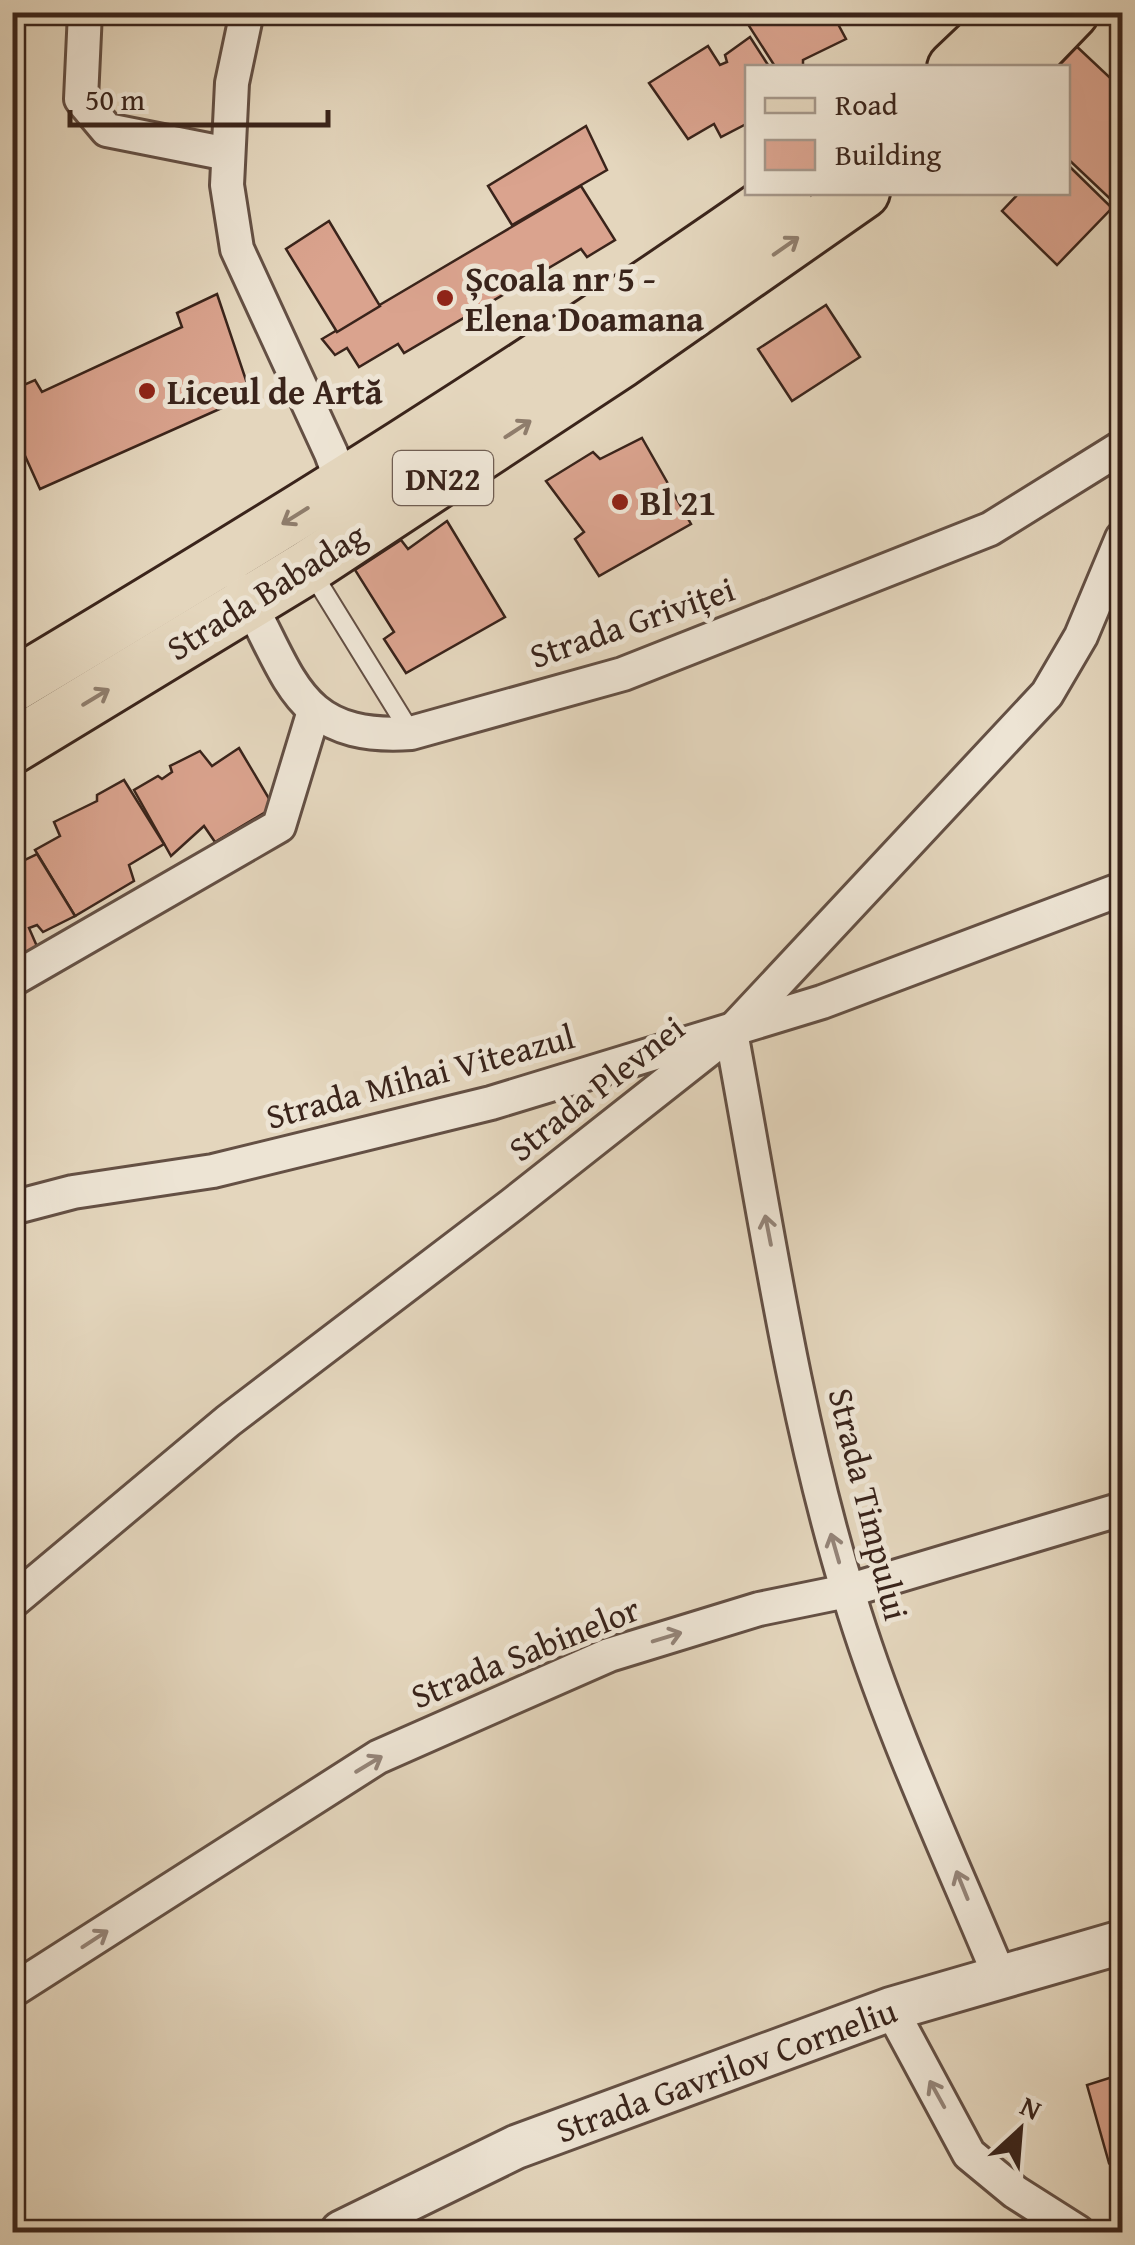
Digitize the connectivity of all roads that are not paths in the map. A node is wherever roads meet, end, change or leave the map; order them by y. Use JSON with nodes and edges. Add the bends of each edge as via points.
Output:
{"nodes":[{"id":1,"x":85,"y":12,"type":"edge"},
{"id":2,"x":247,"y":12,"type":"edge"},
{"id":3,"x":1013,"y":12,"type":"edge"},
{"id":4,"x":1072,"y":12,"type":"edge"},
{"id":5,"x":957,"y":65,"type":"edge"},
{"id":6,"x":1021,"y":65,"type":"edge"},
{"id":7,"x":228,"y":154,"type":"junction"},
{"id":8,"x":781,"y":195,"type":"edge"},
{"id":9,"x":859,"y":195,"type":"edge"},
{"id":10,"x":1122,"y":447,"type":"edge"},
{"id":11,"x":343,"y":486,"type":"junction"},
{"id":12,"x":1122,"y":538,"type":"edge"},
{"id":13,"x":308,"y":566,"type":"junction"},
{"id":14,"x":237,"y":581,"type":"junction"},
{"id":15,"x":12,"y":686,"type":"edge"},
{"id":16,"x":314,"y":711,"type":"junction"},
{"id":17,"x":412,"y":732,"type":"junction"},
{"id":18,"x":12,"y":747,"type":"edge"},
{"id":19,"x":1122,"y":889,"type":"edge"},
{"id":20,"x":12,"y":980,"type":"edge"},
{"id":21,"x":731,"y":1032,"type":"junction"},
{"id":22,"x":12,"y":1208,"type":"edge"},
{"id":23,"x":1122,"y":1509,"type":"edge"},
{"id":24,"x":848,"y":1592,"type":"junction"},
{"id":25,"x":12,"y":1602,"type":"edge"},
{"id":26,"x":1122,"y":1942,"type":"edge"},
{"id":27,"x":999,"y":1975,"type":"junction"},
{"id":28,"x":12,"y":1991,"type":"edge"},
{"id":29,"x":890,"y":2008,"type":"junction"},
{"id":30,"x":342,"y":2232,"type":"edge"},
{"id":31,"x":1078,"y":2232,"type":"edge"}],
"edges":[{"from":1,"to":7,"type":"street","via":[[81,98],[107,130]]},
{"from":2,"to":7,"type":"street","via":[[232,83]]},
{"from":3,"to":5,"type":"main road"},
{"from":4,"to":6,"type":"main road"},
{"from":7,"to":11,"type":"street","via":[[237,249]]},
{"from":8,"to":11,"type":"main road","name":"Strada Babadag"},
{"from":13,"to":9,"type":"main road","name":"Strada Babadag","number":"DN22","one_way":true,"via":[[622,361]]},
{"from":10,"to":17,"type":"street","name":"Strada Griviței","via":[[990,528],[622,674]]},
{"from":11,"to":14,"type":"main road","name":"Strada Babadag","one_way":true},
{"from":12,"to":21,"type":"street","name":"Strada Plevnei","via":[[1081,636],[1047,694]]},
{"from":13,"to":14,"type":"main road","name":"Strada Babadag","number":"DN22"},
{"from":13,"to":17,"type":"lane"},
{"from":14,"to":15,"type":"main road","name":"Strada Babadag"},
{"from":14,"to":16,"type":"street","name":"Strada Griviței"},
{"from":18,"to":14,"type":"main road","name":"Strada Babadag","number":"DN22","one_way":true},
{"from":16,"to":17,"type":"street","name":"Strada Griviței","via":[[345,730]]},
{"from":16,"to":20,"type":"street","via":[[278,826]]},
{"from":19,"to":21,"type":"street","name":"Strada Mihai Viteazul"},
{"from":21,"to":22,"type":"street","name":"Strada Mihai Viteazul","via":[[343,1140]]},
{"from":24,"to":21,"type":"street","name":"Strada Timpului","one_way":true,"via":[[814,1471]]},
{"from":21,"to":25,"type":"street","name":"Strada Plevnei","via":[[228,1420]]},
{"from":23,"to":24,"type":"street","name":"Strada Sabinelor"},
{"from":27,"to":24,"type":"street","name":"Strada Timpului","one_way":true},
{"from":28,"to":24,"type":"street","name":"Strada Sabinelor","one_way":true,"via":[[378,1758],[609,1655],[759,1609]]},
{"from":26,"to":27,"type":"street","name":"Strada Gavrilov Corneliu"},
{"from":27,"to":29,"type":"street","name":"Strada Gavrilov Corneliu"},
{"from":29,"to":30,"type":"street","name":"Strada Gavrilov Corneliu","via":[[516,2147]]},
{"from":31,"to":29,"type":"street","one_way":true,"via":[[969,2154]]}]}
